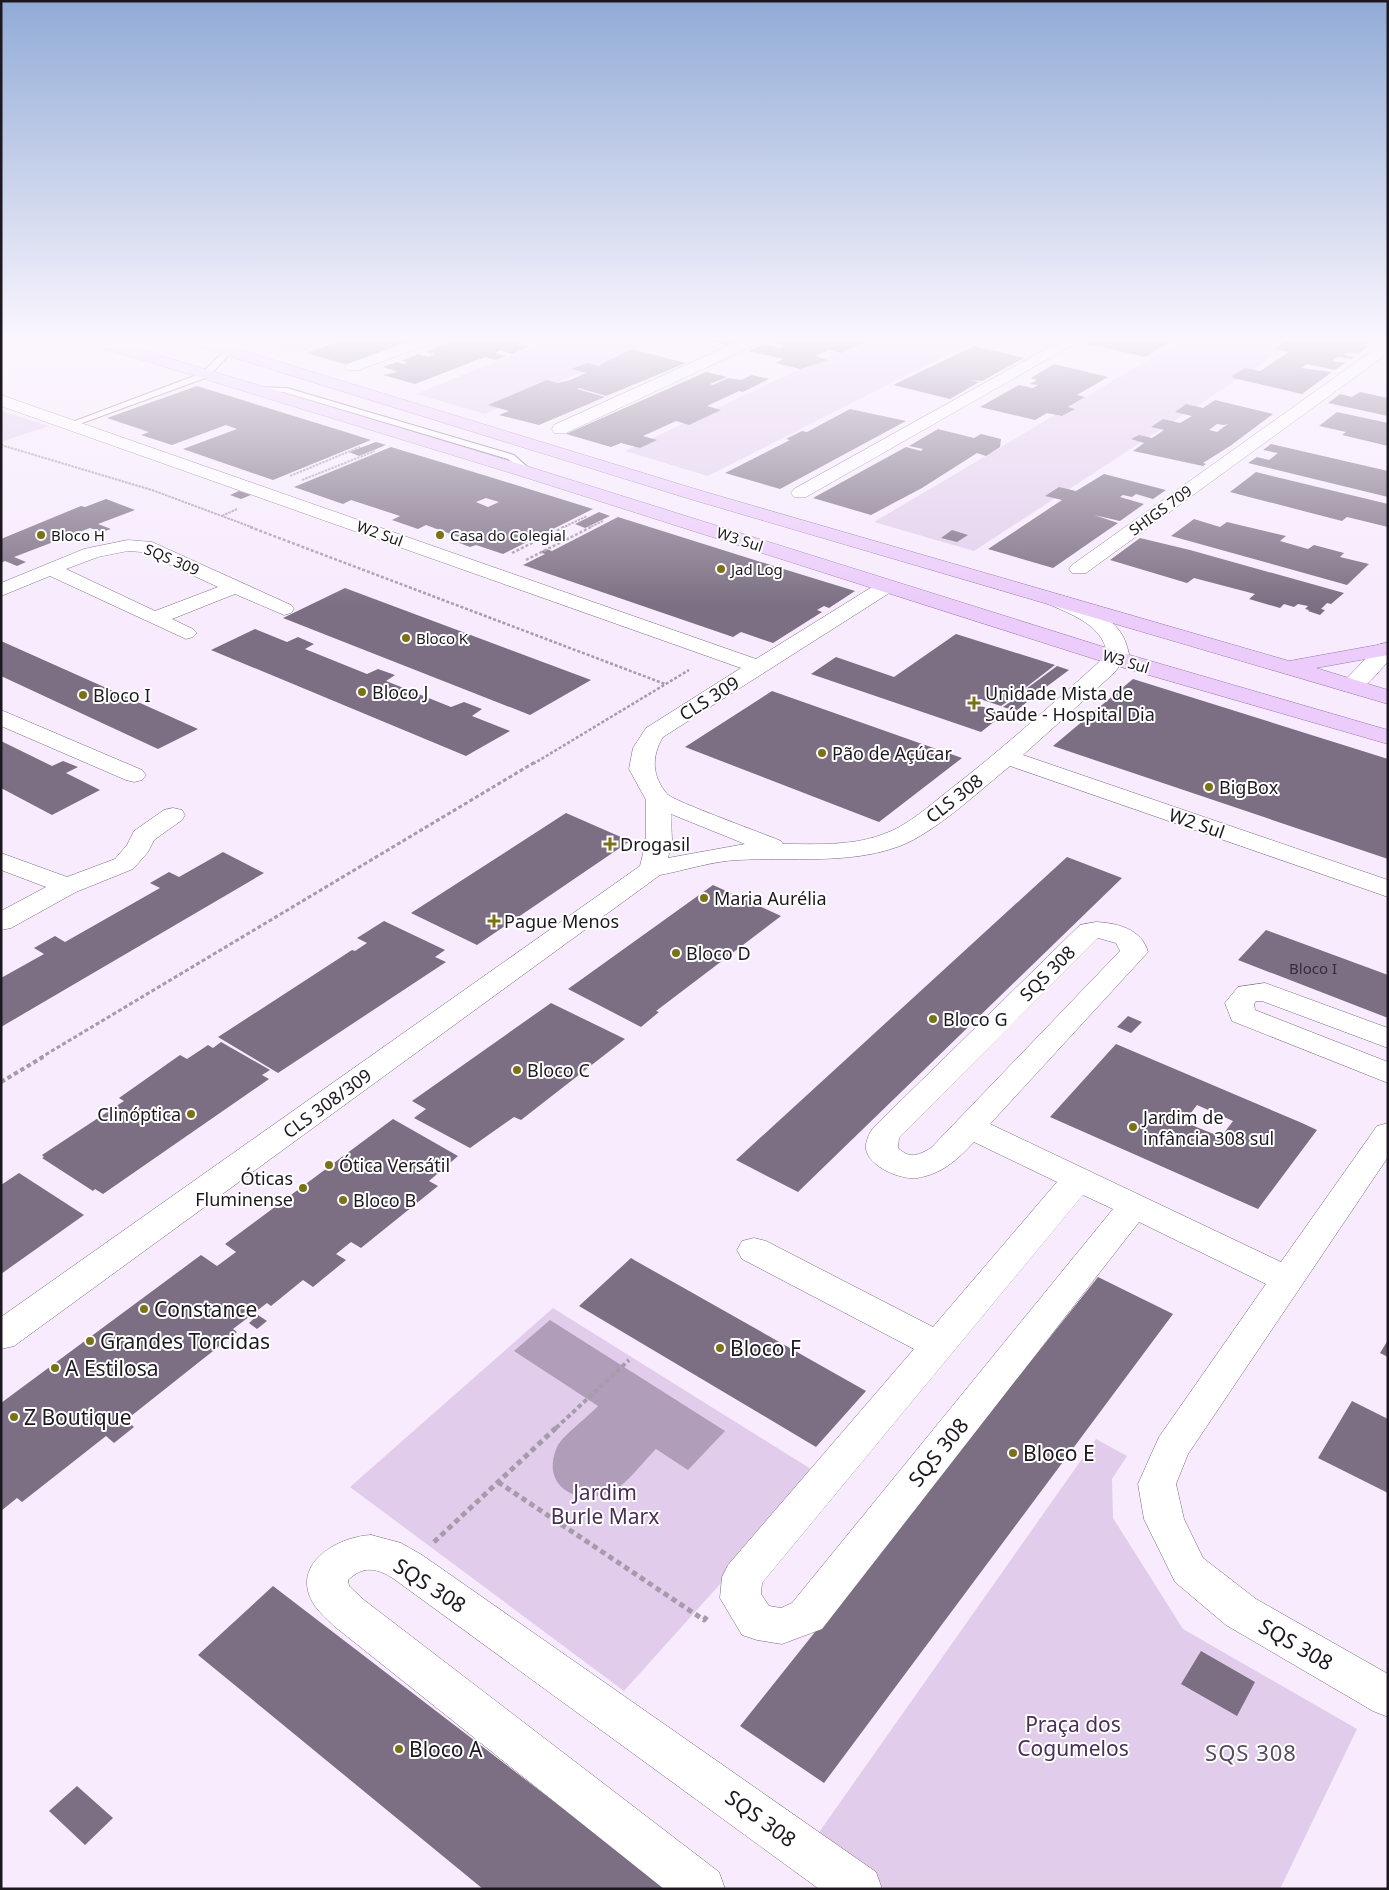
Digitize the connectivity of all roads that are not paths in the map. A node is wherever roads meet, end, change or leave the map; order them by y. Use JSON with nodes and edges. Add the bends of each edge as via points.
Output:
{"nodes":[{"id":1,"x":84,"y":428,"type":"edge"},
{"id":2,"x":384,"y":428,"type":"edge"},
{"id":3,"x":414,"y":428,"type":"edge"},
{"id":4,"x":477,"y":428,"type":"edge"},
{"id":5,"x":916,"y":428,"type":"edge"},
{"id":6,"x":1274,"y":428,"type":"edge"},
{"id":7,"x":530,"y":472,"type":"junction"},
{"id":8,"x":800,"y":493,"type":"dead end"},
{"id":9,"x":696,"y":495,"type":"junction"},
{"id":10,"x":632,"y":504,"type":"junction"},
{"id":11,"x":51,"y":569,"type":"junction"},
{"id":12,"x":1078,"y":569,"type":"dead end"},
{"id":13,"x":235,"y":586,"type":"junction"},
{"id":14,"x":888,"y":586,"type":"junction"},
{"id":15,"x":1,"y":590,"type":"edge"},
{"id":16,"x":1045,"y":595,"type":"junction"},
{"id":17,"x":284,"y":609,"type":"dead end"},
{"id":18,"x":155,"y":618,"type":"junction"},
{"id":19,"x":186,"y":633,"type":"dead end"},
{"id":20,"x":1388,"y":649,"type":"edge"},
{"id":21,"x":1115,"y":658,"type":"junction"},
{"id":22,"x":758,"y":667,"type":"junction"},
{"id":23,"x":1289,"y":667,"type":"junction"},
{"id":24,"x":1352,"y":686,"type":"junction"},
{"id":25,"x":1388,"y":697,"type":"edge"},
{"id":26,"x":1,"y":717,"type":"edge"},
{"id":27,"x":1388,"y":726,"type":"edge"},
{"id":28,"x":1388,"y":737,"type":"edge"},
{"id":29,"x":1007,"y":757,"type":"junction"},
{"id":30,"x":134,"y":775,"type":"dead end"},
{"id":31,"x":658,"y":800,"type":"junction"},
{"id":32,"x":173,"y":816,"type":"dead end"},
{"id":33,"x":782,"y":850,"type":"junction"},
{"id":34,"x":1,"y":861,"type":"edge"},
{"id":35,"x":652,"y":869,"type":"junction"},
{"id":36,"x":67,"y":886,"type":"junction"},
{"id":37,"x":1388,"y":889,"type":"edge"},
{"id":38,"x":1,"y":922,"type":"edge"},
{"id":39,"x":1388,"y":1039,"type":"edge"},
{"id":40,"x":1388,"y":1073,"type":"edge"},
{"id":41,"x":970,"y":1127,"type":"junction"},
{"id":42,"x":1388,"y":1133,"type":"edge"},
{"id":43,"x":1078,"y":1179,"type":"junction"},
{"id":44,"x":1134,"y":1206,"type":"junction"},
{"id":45,"x":754,"y":1250,"type":"dead end"},
{"id":46,"x":1288,"y":1280,"type":"junction"},
{"id":47,"x":1,"y":1336,"type":"edge"},
{"id":48,"x":937,"y":1345,"type":"junction"},
{"id":49,"x":1388,"y":1697,"type":"edge"},
{"id":50,"x":702,"y":1889,"type":"edge"},
{"id":51,"x":859,"y":1889,"type":"edge"}],
"edges":[{"from":1,"to":22,"type":"street","name":"W2 Sul","via":[[272,489]]},
{"from":2,"to":7,"type":"main road","name":"W3 Sul"},
{"from":3,"to":7,"type":"lane","via":[[511,457]]},
{"from":4,"to":9,"type":"main road","name":"W3 Sul"},
{"from":5,"to":8,"type":"street"},
{"from":6,"to":12,"type":"street","name":"SHIGS 709"},
{"from":7,"to":10,"type":"main road","name":"W3 Sul"},
{"from":9,"to":10,"type":"main road","via":[[659,496]]},
{"from":9,"to":16,"type":"main road","name":"W3 Sul"},
{"from":10,"to":14,"type":"main road","name":"W3 Sul"},
{"from":11,"to":13,"type":"street","name":"SQS 309","via":[[106,547],[137,545]]},
{"from":11,"to":15,"type":"street","name":"SQS 309"},
{"from":11,"to":18,"type":"street"},
{"from":13,"to":17,"type":"street","name":"SQS 309"},
{"from":13,"to":18,"type":"street","name":"SQS 309"},
{"from":14,"to":21,"type":"main road","name":"W3 Sul"},
{"from":14,"to":22,"type":"street","name":"CLS 309"},
{"from":16,"to":21,"type":"street","via":[[1085,614],[1108,630],[1118,647]]},
{"from":16,"to":23,"type":"main road","name":"W3 Sul"},
{"from":18,"to":19,"type":"street"},
{"from":20,"to":23,"type":"main road"},
{"from":20,"to":24,"type":"street"},
{"from":21,"to":28,"type":"main road","name":"W3 Sul"},
{"from":21,"to":29,"type":"street","name":"CLS 308"},
{"from":22,"to":31,"type":"street","name":"CLS 309","via":[[654,733],[646,748],[641,770]]},
{"from":23,"to":24,"type":"main road","name":"W3 Sul"},
{"from":24,"to":25,"type":"main road","name":"W3 Sul"},
{"from":24,"to":27,"type":"main road","via":[[1350,693],[1356,703]]},
{"from":26,"to":30,"type":"street"},
{"from":29,"to":33,"type":"street","name":"CLS 308","via":[[924,822],[893,840],[857,849]]},
{"from":29,"to":37,"type":"street","name":"W2 Sul"},
{"from":31,"to":33,"type":"street"},
{"from":31,"to":35,"type":"street","name":"CLS 309","via":[[659,841]]},
{"from":32,"to":36,"type":"street","via":[[143,836],[139,848],[124,864]]},
{"from":33,"to":35,"type":"street","name":"CLS 308","via":[[736,852]]},
{"from":34,"to":36,"type":"street"},
{"from":35,"to":47,"type":"street","name":"CLS 308/309"},
{"from":36,"to":38,"type":"street"},
{"from":39,"to":40,"type":"street","via":[[1265,992],[1248,993],[1239,1003],[1242,1015]]},
{"from":41,"to":41,"type":"street","name":"SQS 308","via":[[1134,952],[1134,946],[1128,939],[1107,930],[1090,931],[884,1135],[882,1150],[892,1162],[907,1168],[926,1166],[942,1156]]},
{"from":41,"to":43,"type":"street"},
{"from":42,"to":46,"type":"street","name":"SQS 308"},
{"from":43,"to":44,"type":"street"},
{"from":43,"to":48,"type":"street"},
{"from":44,"to":46,"type":"street"},
{"from":44,"to":48,"type":"street","name":"SQS 308","via":[[807,1616],[782,1626],[757,1622],[740,1598],[742,1577]]},
{"from":45,"to":48,"type":"street"},
{"from":46,"to":49,"type":"street","name":"SQS 308","via":[[1172,1448],[1157,1484],[1164,1519],[1189,1570],[1240,1612]]},
{"from":50,"to":51,"type":"street","name":"SQS 308","via":[[349,1614],[330,1594],[327,1575],[338,1561],[356,1553],[380,1552],[408,1566]]}]}
